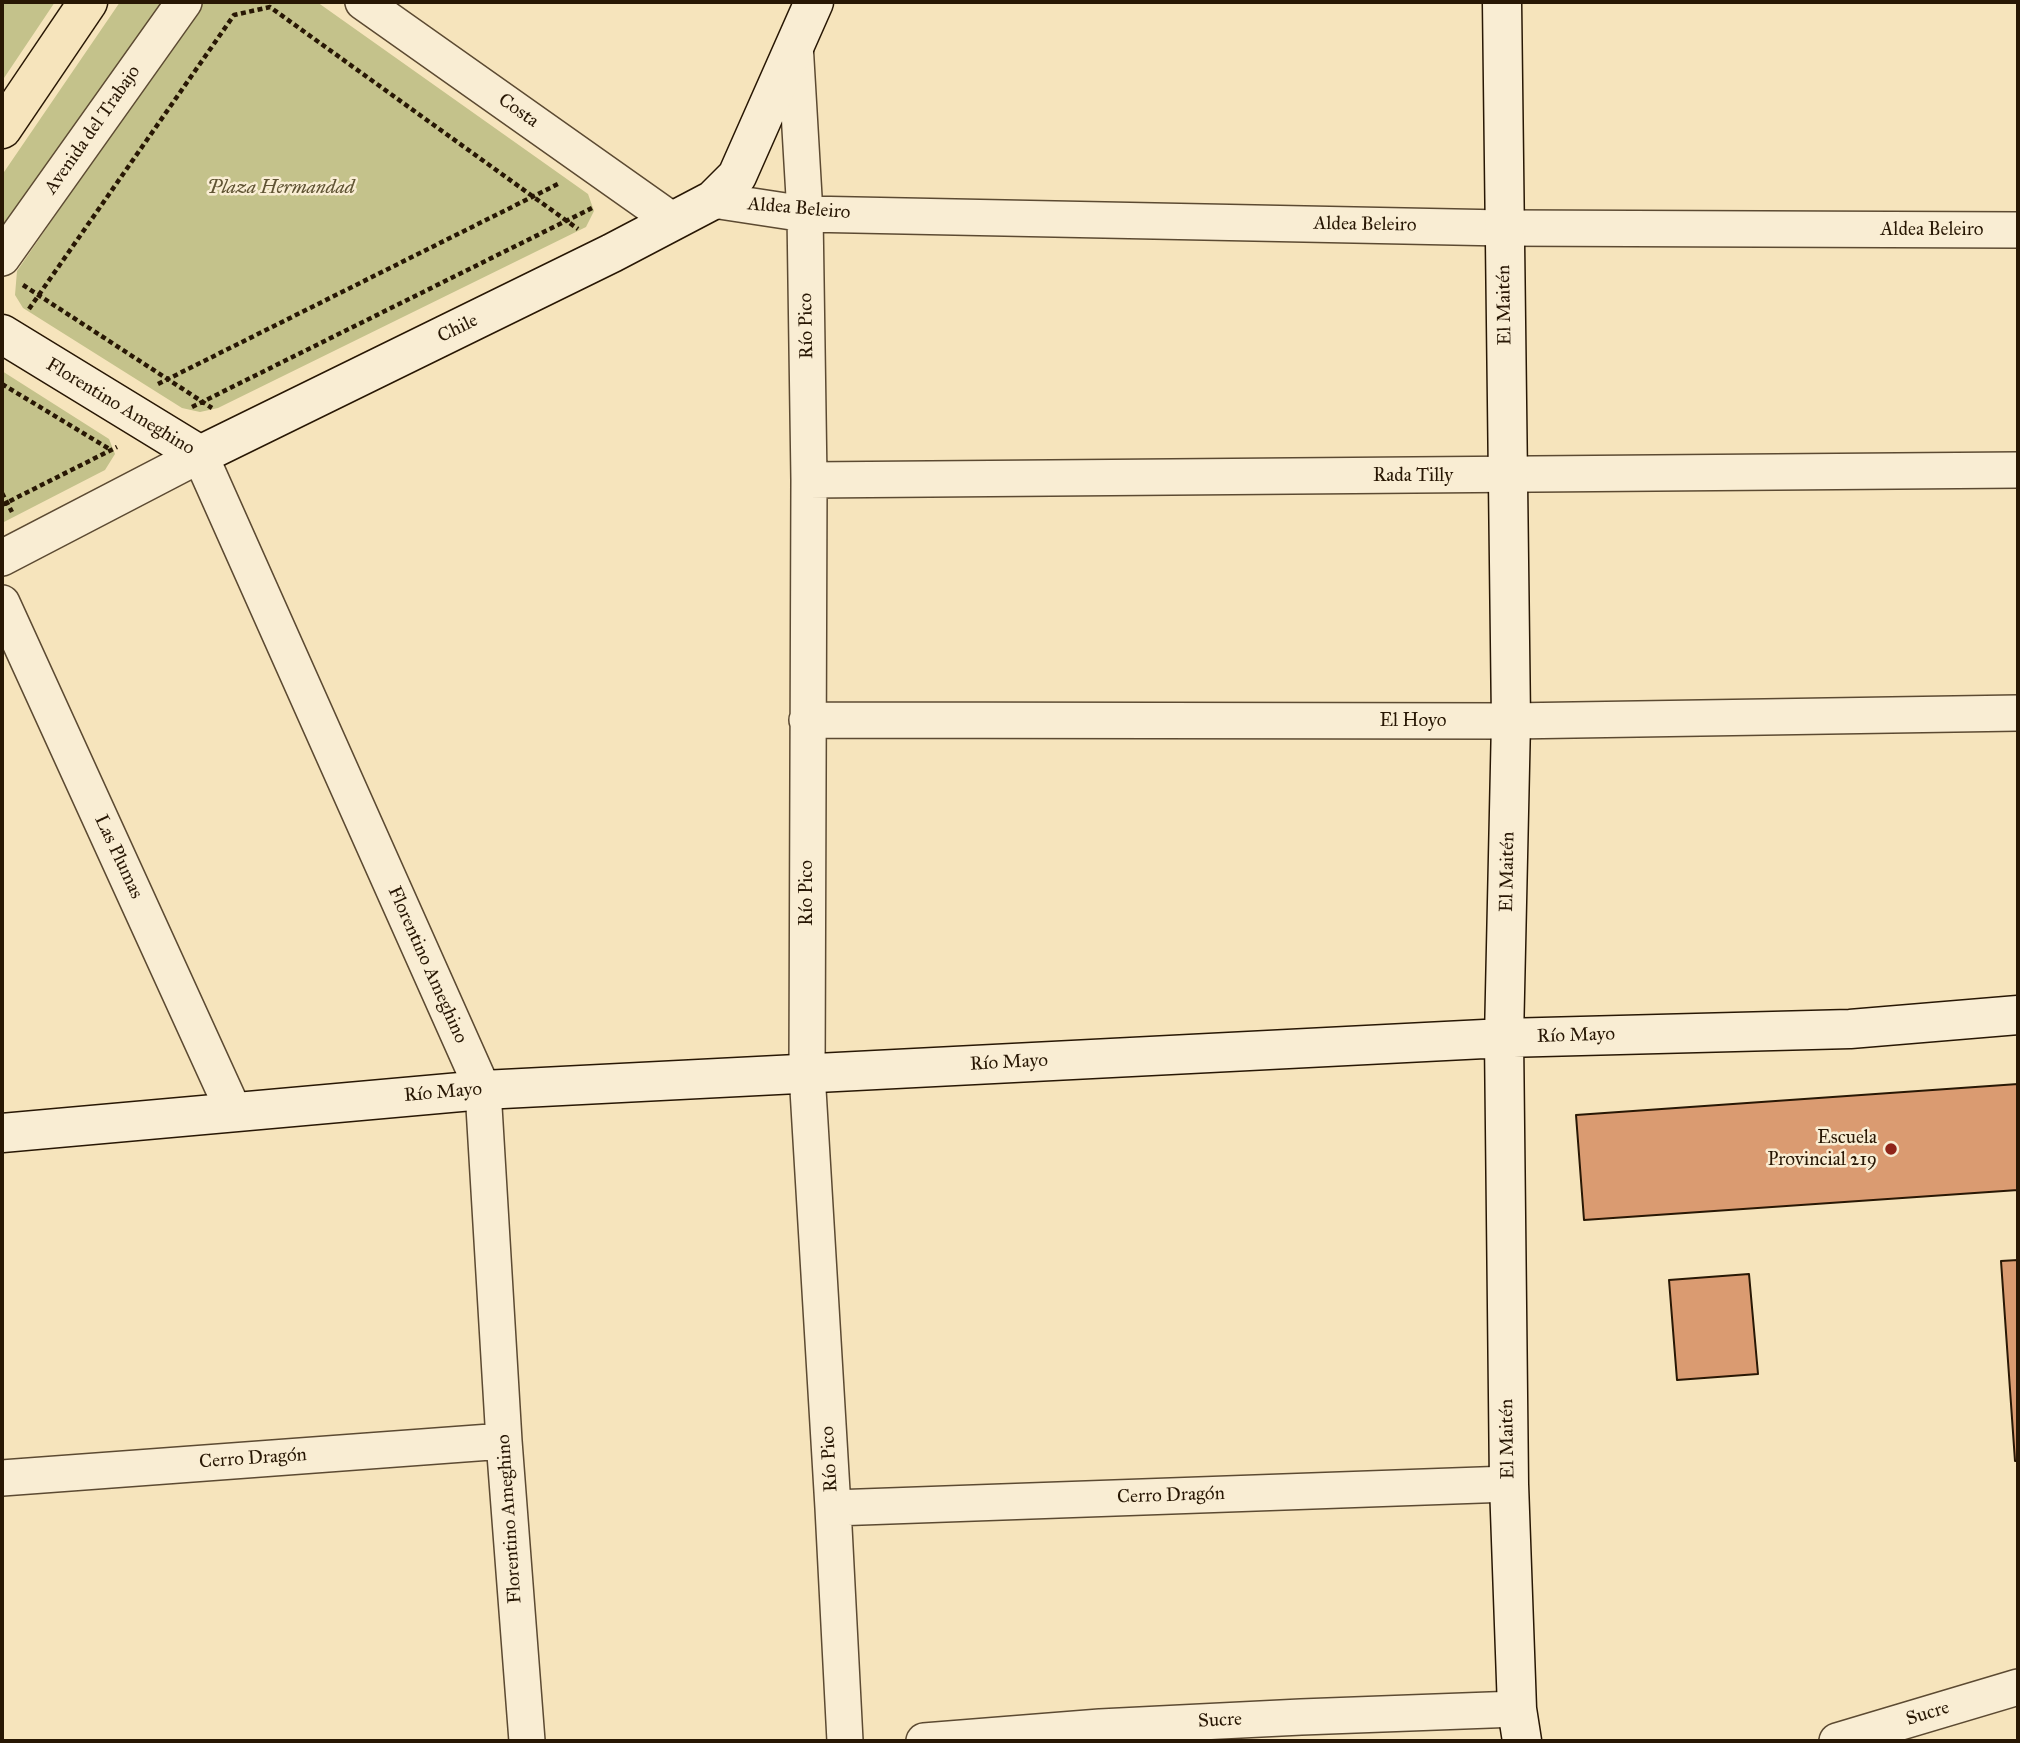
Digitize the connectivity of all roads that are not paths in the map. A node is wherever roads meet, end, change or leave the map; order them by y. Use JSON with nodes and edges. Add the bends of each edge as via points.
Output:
{"nodes":[{"id":1,"x":88,"y":2,"type":"edge"},
{"id":2,"x":184,"y":2,"type":"edge"},
{"id":3,"x":363,"y":2,"type":"edge"},
{"id":4,"x":814,"y":2,"type":"edge"},
{"id":5,"x":1502,"y":2,"type":"edge"},
{"id":6,"x":795,"y":43,"type":"junction"},
{"id":7,"x":2,"y":130,"type":"edge"},
{"id":8,"x":713,"y":200,"type":"junction"},
{"id":9,"x":806,"y":214,"type":"junction"},
{"id":10,"x":673,"y":221,"type":"junction"},
{"id":11,"x":1504,"y":228,"type":"junction"},
{"id":12,"x":2018,"y":230,"type":"edge"},
{"id":13,"x":11,"y":271,"type":"edge"},
{"id":14,"x":5,"y":337,"type":"edge"},
{"id":15,"x":200,"y":455,"type":"junction"},
{"id":16,"x":2018,"y":470,"type":"edge"},
{"id":17,"x":1508,"y":476,"type":"junction"},
{"id":18,"x":809,"y":480,"type":"junction"},
{"id":19,"x":2,"y":558,"type":"edge"},
{"id":20,"x":2,"y":603,"type":"edge"},
{"id":21,"x":2018,"y":713,"type":"edge"},
{"id":22,"x":807,"y":720,"type":"junction"},
{"id":23,"x":1511,"y":721,"type":"junction"},
{"id":24,"x":2018,"y":1015,"type":"edge"},
{"id":25,"x":1504,"y":1038,"type":"junction"},
{"id":26,"x":807,"y":1073,"type":"junction"},
{"id":27,"x":483,"y":1090,"type":"junction"},
{"id":28,"x":234,"y":1112,"type":"junction"},
{"id":29,"x":2,"y":1133,"type":"edge"},
{"id":30,"x":504,"y":1441,"type":"junction"},
{"id":31,"x":2,"y":1478,"type":"edge"},
{"id":32,"x":1509,"y":1484,"type":"junction"},
{"id":33,"x":833,"y":1508,"type":"junction"},
{"id":34,"x":2018,"y":1687,"type":"edge"},
{"id":35,"x":1519,"y":1725,"type":"edge"},
{"id":36,"x":1302,"y":1729,"type":"edge"},
{"id":37,"x":1100,"y":1734,"type":"edge"},
{"id":38,"x":527,"y":1741,"type":"edge"},
{"id":39,"x":845,"y":1741,"type":"edge"},
{"id":40,"x":924,"y":1741,"type":"edge"},
{"id":41,"x":1837,"y":1741,"type":"edge"}],
"edges":[{"from":1,"to":7,"type":"main road"},
{"from":2,"to":13,"type":"street","name":"Avenida del Trabajo"},
{"from":3,"to":10,"type":"street","name":"Costa"},
{"from":4,"to":6,"type":"street","name":"Chile"},
{"from":5,"to":11,"type":"street","name":"El Maitén"},
{"from":6,"to":8,"type":"street","name":"Chile","via":[[737,176]]},
{"from":6,"to":9,"type":"street","name":"Río Pico"},
{"from":8,"to":9,"type":"street","name":"Aldea Beleiro"},
{"from":8,"to":10,"type":"street","name":"Chile"},
{"from":9,"to":11,"type":"street","name":"Aldea Beleiro"},
{"from":9,"to":18,"type":"street","name":"Río Pico"},
{"from":10,"to":15,"type":"street","name":"Chile"},
{"from":11,"to":12,"type":"street","name":"Aldea Beleiro"},
{"from":11,"to":17,"type":"street","name":"El Maitén"},
{"from":14,"to":15,"type":"street","name":"Florentino Ameghino"},
{"from":15,"to":19,"type":"street","name":"Chile"},
{"from":15,"to":27,"type":"street","name":"Florentino Ameghino"},
{"from":16,"to":17,"type":"street","name":"Rada Tilly"},
{"from":17,"to":18,"type":"street","name":"Rada Tilly"},
{"from":17,"to":23,"type":"street","name":"El Maitén"},
{"from":18,"to":22,"type":"street","name":"Río Pico"},
{"from":20,"to":28,"type":"street","name":"Las Plumas"},
{"from":21,"to":23,"type":"street","name":"El Hoyo"},
{"from":22,"to":23,"type":"street","name":"El Hoyo"},
{"from":22,"to":26,"type":"street","name":"Río Pico"},
{"from":23,"to":25,"type":"street","name":"El Maitén"},
{"from":24,"to":25,"type":"street","name":"Río Mayo","via":[[1850,1029]]},
{"from":25,"to":26,"type":"street","name":"Río Mayo"},
{"from":25,"to":32,"type":"street","name":"El Maitén"},
{"from":26,"to":27,"type":"street","name":"Río Mayo"},
{"from":26,"to":33,"type":"street","name":"Río Pico"},
{"from":27,"to":28,"type":"street","name":"Río Mayo"},
{"from":27,"to":30,"type":"street","name":"Florentino Ameghino"},
{"from":28,"to":29,"type":"street","name":"Río Mayo"},
{"from":30,"to":31,"type":"street","name":"Cerro Dragón"},
{"from":30,"to":38,"type":"street","name":"Florentino Ameghino"},
{"from":32,"to":33,"type":"street","name":"Cerro Dragón"},
{"from":32,"to":35,"type":"street","name":"El Maitén"},
{"from":33,"to":39,"type":"street","name":"Río Pico"},
{"from":34,"to":41,"type":"street","name":"Sucre"},
{"from":35,"to":36,"type":"street","name":"Sucre"},
{"from":36,"to":37,"type":"street","name":"Sucre"},
{"from":37,"to":40,"type":"street","name":"Sucre"}]}
